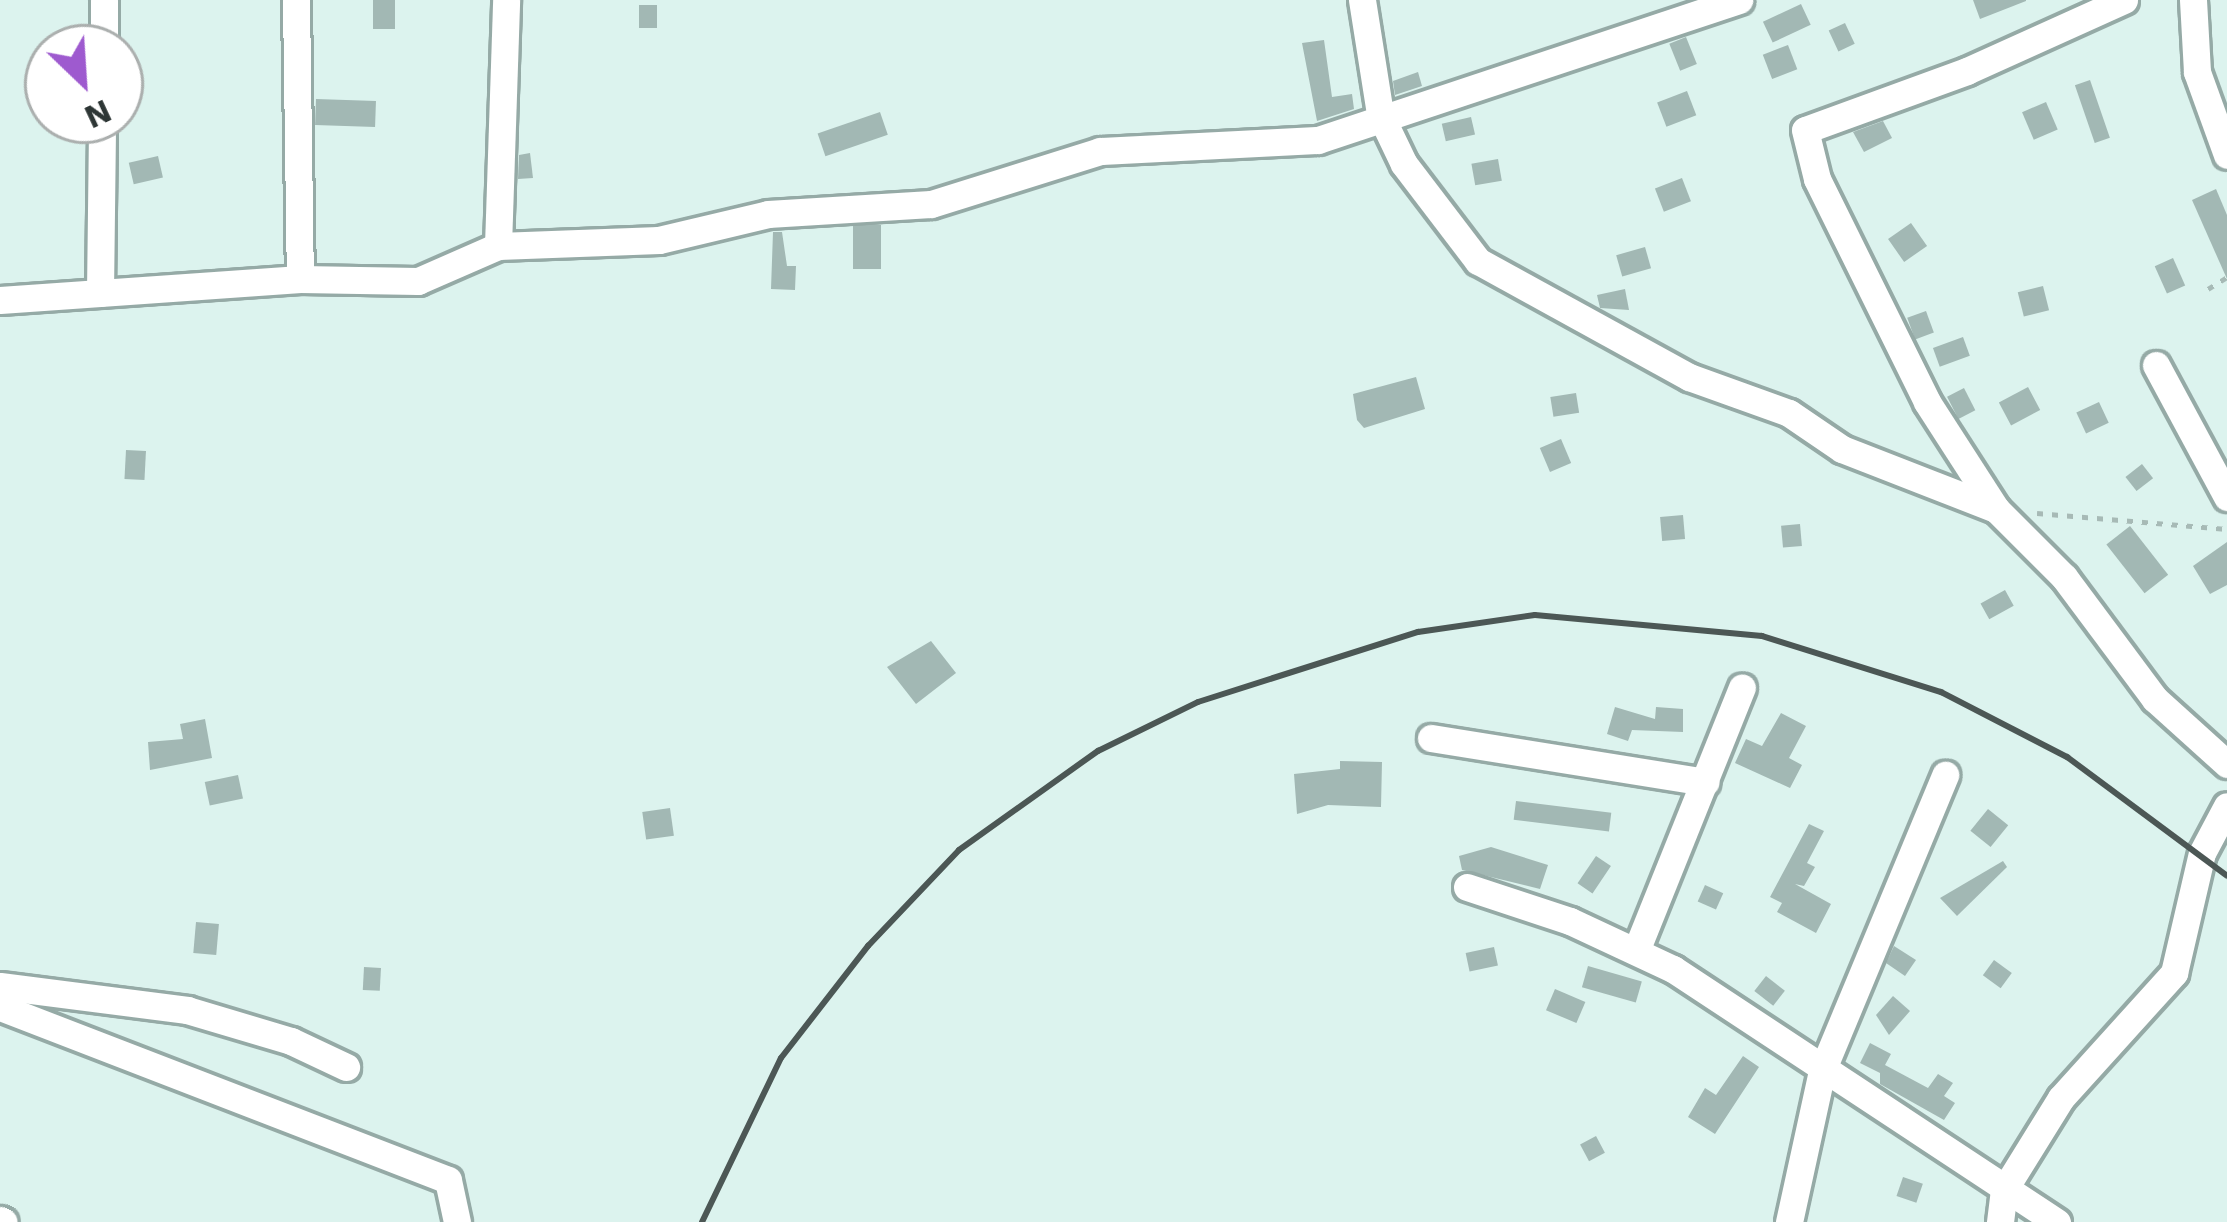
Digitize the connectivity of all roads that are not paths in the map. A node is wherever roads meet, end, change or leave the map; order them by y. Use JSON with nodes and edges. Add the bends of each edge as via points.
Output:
{"nodes":[{"id":1,"x":296,"y":0,"type":"edge"},
{"id":2,"x":506,"y":0,"type":"edge"},
{"id":3,"x":1362,"y":0,"type":"edge"},
{"id":4,"x":2124,"y":0,"type":"edge"},
{"id":5,"x":2193,"y":0,"type":"edge"},
{"id":6,"x":1724,"y":3,"type":"edge"},
{"id":7,"x":1380,"y":114,"type":"junction"},
{"id":8,"x":102,"y":144,"type":"edge"},
{"id":9,"x":2227,"y":155,"type":"edge"},
{"id":10,"x":498,"y":246,"type":"junction"},
{"id":11,"x":300,"y":279,"type":"junction"},
{"id":12,"x":100,"y":293,"type":"junction"},
{"id":13,"x":0,"y":300,"type":"edge"},
{"id":14,"x":2156,"y":364,"type":"dead end"},
{"id":15,"x":2227,"y":497,"type":"edge"},
{"id":16,"x":1996,"y":509,"type":"junction"},
{"id":17,"x":1742,"y":687,"type":"dead end"},
{"id":18,"x":1431,"y":738,"type":"dead end"},
{"id":19,"x":2227,"y":764,"type":"edge"},
{"id":20,"x":1945,"y":775,"type":"dead end"},
{"id":21,"x":1705,"y":782,"type":"junction"},
{"id":22,"x":2227,"y":806,"type":"edge"},
{"id":23,"x":1467,"y":887,"type":"dead end"},
{"id":24,"x":1636,"y":951,"type":"junction"},
{"id":25,"x":0,"y":986,"type":"edge"},
{"id":26,"x":0,"y":1007,"type":"edge"},
{"id":27,"x":346,"y":1067,"type":"dead end"},
{"id":28,"x":1822,"y":1071,"type":"junction"},
{"id":29,"x":2004,"y":1190,"type":"junction"},
{"id":30,"x":457,"y":1222,"type":"edge"},
{"id":31,"x":1789,"y":1222,"type":"edge"},
{"id":32,"x":2000,"y":1222,"type":"edge"},
{"id":33,"x":2057,"y":1222,"type":"edge"}],
"edges":[{"from":1,"to":11,"type":"street"},
{"from":2,"to":10,"type":"street"},
{"from":3,"to":7,"type":"street"},
{"from":4,"to":16,"type":"street","via":[[1967,71],[1805,130],[1817,179],[1927,402]]},
{"from":5,"to":9,"type":"street","via":[[2198,72]]},
{"from":6,"to":7,"type":"street"},
{"from":7,"to":10,"type":"street","via":[[1318,140],[1100,151],[931,204],[768,214],[659,240]]},
{"from":7,"to":16,"type":"street","via":[[1404,164],[1478,261],[1689,377],[1789,413],[1843,449]]},
{"from":8,"to":12,"type":"street"},
{"from":10,"to":11,"type":"street","via":[[418,281]]},
{"from":11,"to":12,"type":"street"},
{"from":12,"to":13,"type":"street"},
{"from":14,"to":15,"type":"street"},
{"from":16,"to":19,"type":"street","via":[[2064,577],[2155,700]]},
{"from":17,"to":21,"type":"street"},
{"from":18,"to":21,"type":"street"},
{"from":20,"to":28,"type":"street"},
{"from":21,"to":24,"type":"street"},
{"from":22,"to":29,"type":"street","via":[[2202,853],[2174,973],[2061,1098]]},
{"from":23,"to":24,"type":"street"},
{"from":24,"to":28,"type":"street"},
{"from":25,"to":27,"type":"street","via":[[187,1010]]},
{"from":26,"to":30,"type":"street","via":[[448,1180]]},
{"from":28,"to":29,"type":"street"},
{"from":28,"to":31,"type":"street"},
{"from":29,"to":32,"type":"street"},
{"from":29,"to":33,"type":"street"}]}
